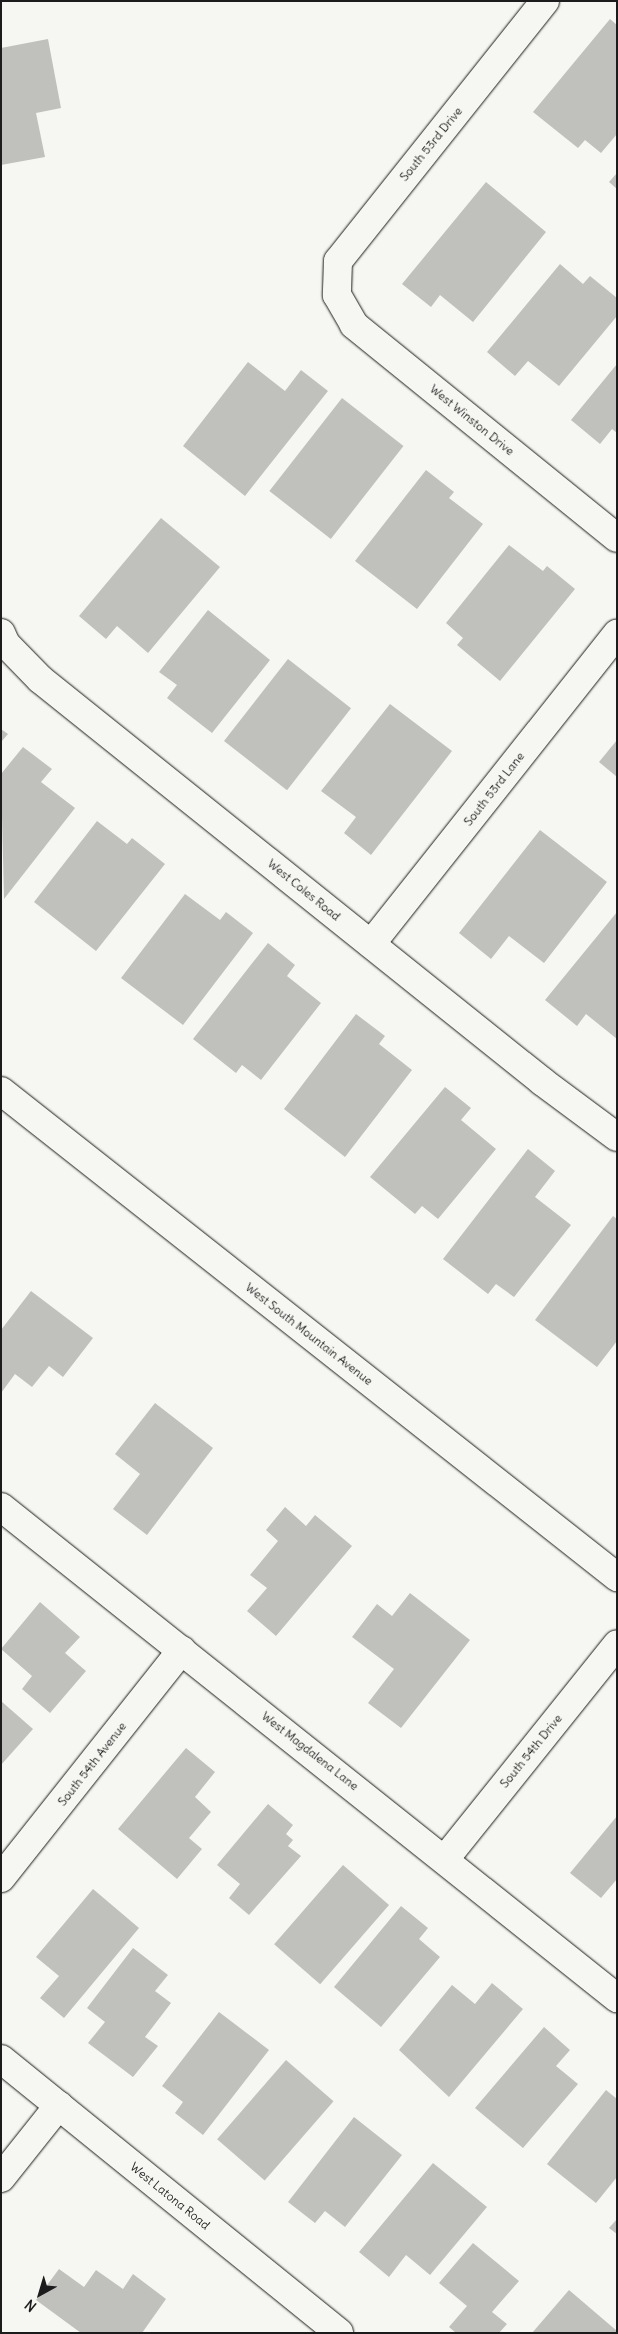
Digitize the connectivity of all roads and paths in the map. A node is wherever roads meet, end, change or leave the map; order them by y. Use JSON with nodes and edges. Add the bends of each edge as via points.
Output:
{"nodes":[{"id":1,"x":545,"y":1,"type":"edge"},
{"id":2,"x":337,"y":295,"type":"joint"},
{"id":3,"x":617,"y":538,"type":"edge"},
{"id":4,"x":1,"y":633,"type":"edge"},
{"id":5,"x":617,"y":634,"type":"edge"},
{"id":6,"x":371,"y":944,"type":"junction"},
{"id":7,"x":1,"y":1091,"type":"edge"},
{"id":8,"x":617,"y":1137,"type":"edge"},
{"id":9,"x":1,"y":1507,"type":"edge"},
{"id":10,"x":617,"y":1577,"type":"edge"},
{"id":11,"x":617,"y":1644,"type":"edge"},
{"id":12,"x":182,"y":1650,"type":"junction"},
{"id":13,"x":445,"y":1859,"type":"junction"},
{"id":14,"x":1,"y":1878,"type":"edge"},
{"id":15,"x":617,"y":1998,"type":"edge"},
{"id":16,"x":1,"y":2059,"type":"edge"},
{"id":17,"x":59,"y":2106,"type":"junction"},
{"id":18,"x":1,"y":2178,"type":"edge"},
{"id":19,"x":340,"y":2333,"type":"edge"}],
"edges":[{"from":1,"to":2,"type":"street","name":"South 53rd Drive","via":[[338,260]]},
{"from":2,"to":3,"type":"street","name":"West Winston Drive","via":[[354,325]]},
{"from":4,"to":6,"type":"street","name":"West Coles Road","via":[[6,644],[40,679]]},
{"from":5,"to":6,"type":"street","name":"South 53rd Lane"},
{"from":6,"to":8,"type":"street","name":"West Coles Road"},
{"from":7,"to":10,"type":"street","name":"West South Mountain Avenue"},
{"from":9,"to":12,"type":"street","name":"West Magdalena Lane"},
{"from":11,"to":13,"type":"street","name":"South 54th Drive"},
{"from":12,"to":13,"type":"street","name":"West Magdalena Lane"},
{"from":12,"to":14,"type":"street","name":"South 54th Avenue"},
{"from":13,"to":15,"type":"street","name":"West Magdalena Lane"},
{"from":16,"to":17,"type":"street","name":"West Latona Road"},
{"from":17,"to":18,"type":"street"},
{"from":17,"to":19,"type":"street","name":"West Latona Road"}]}
